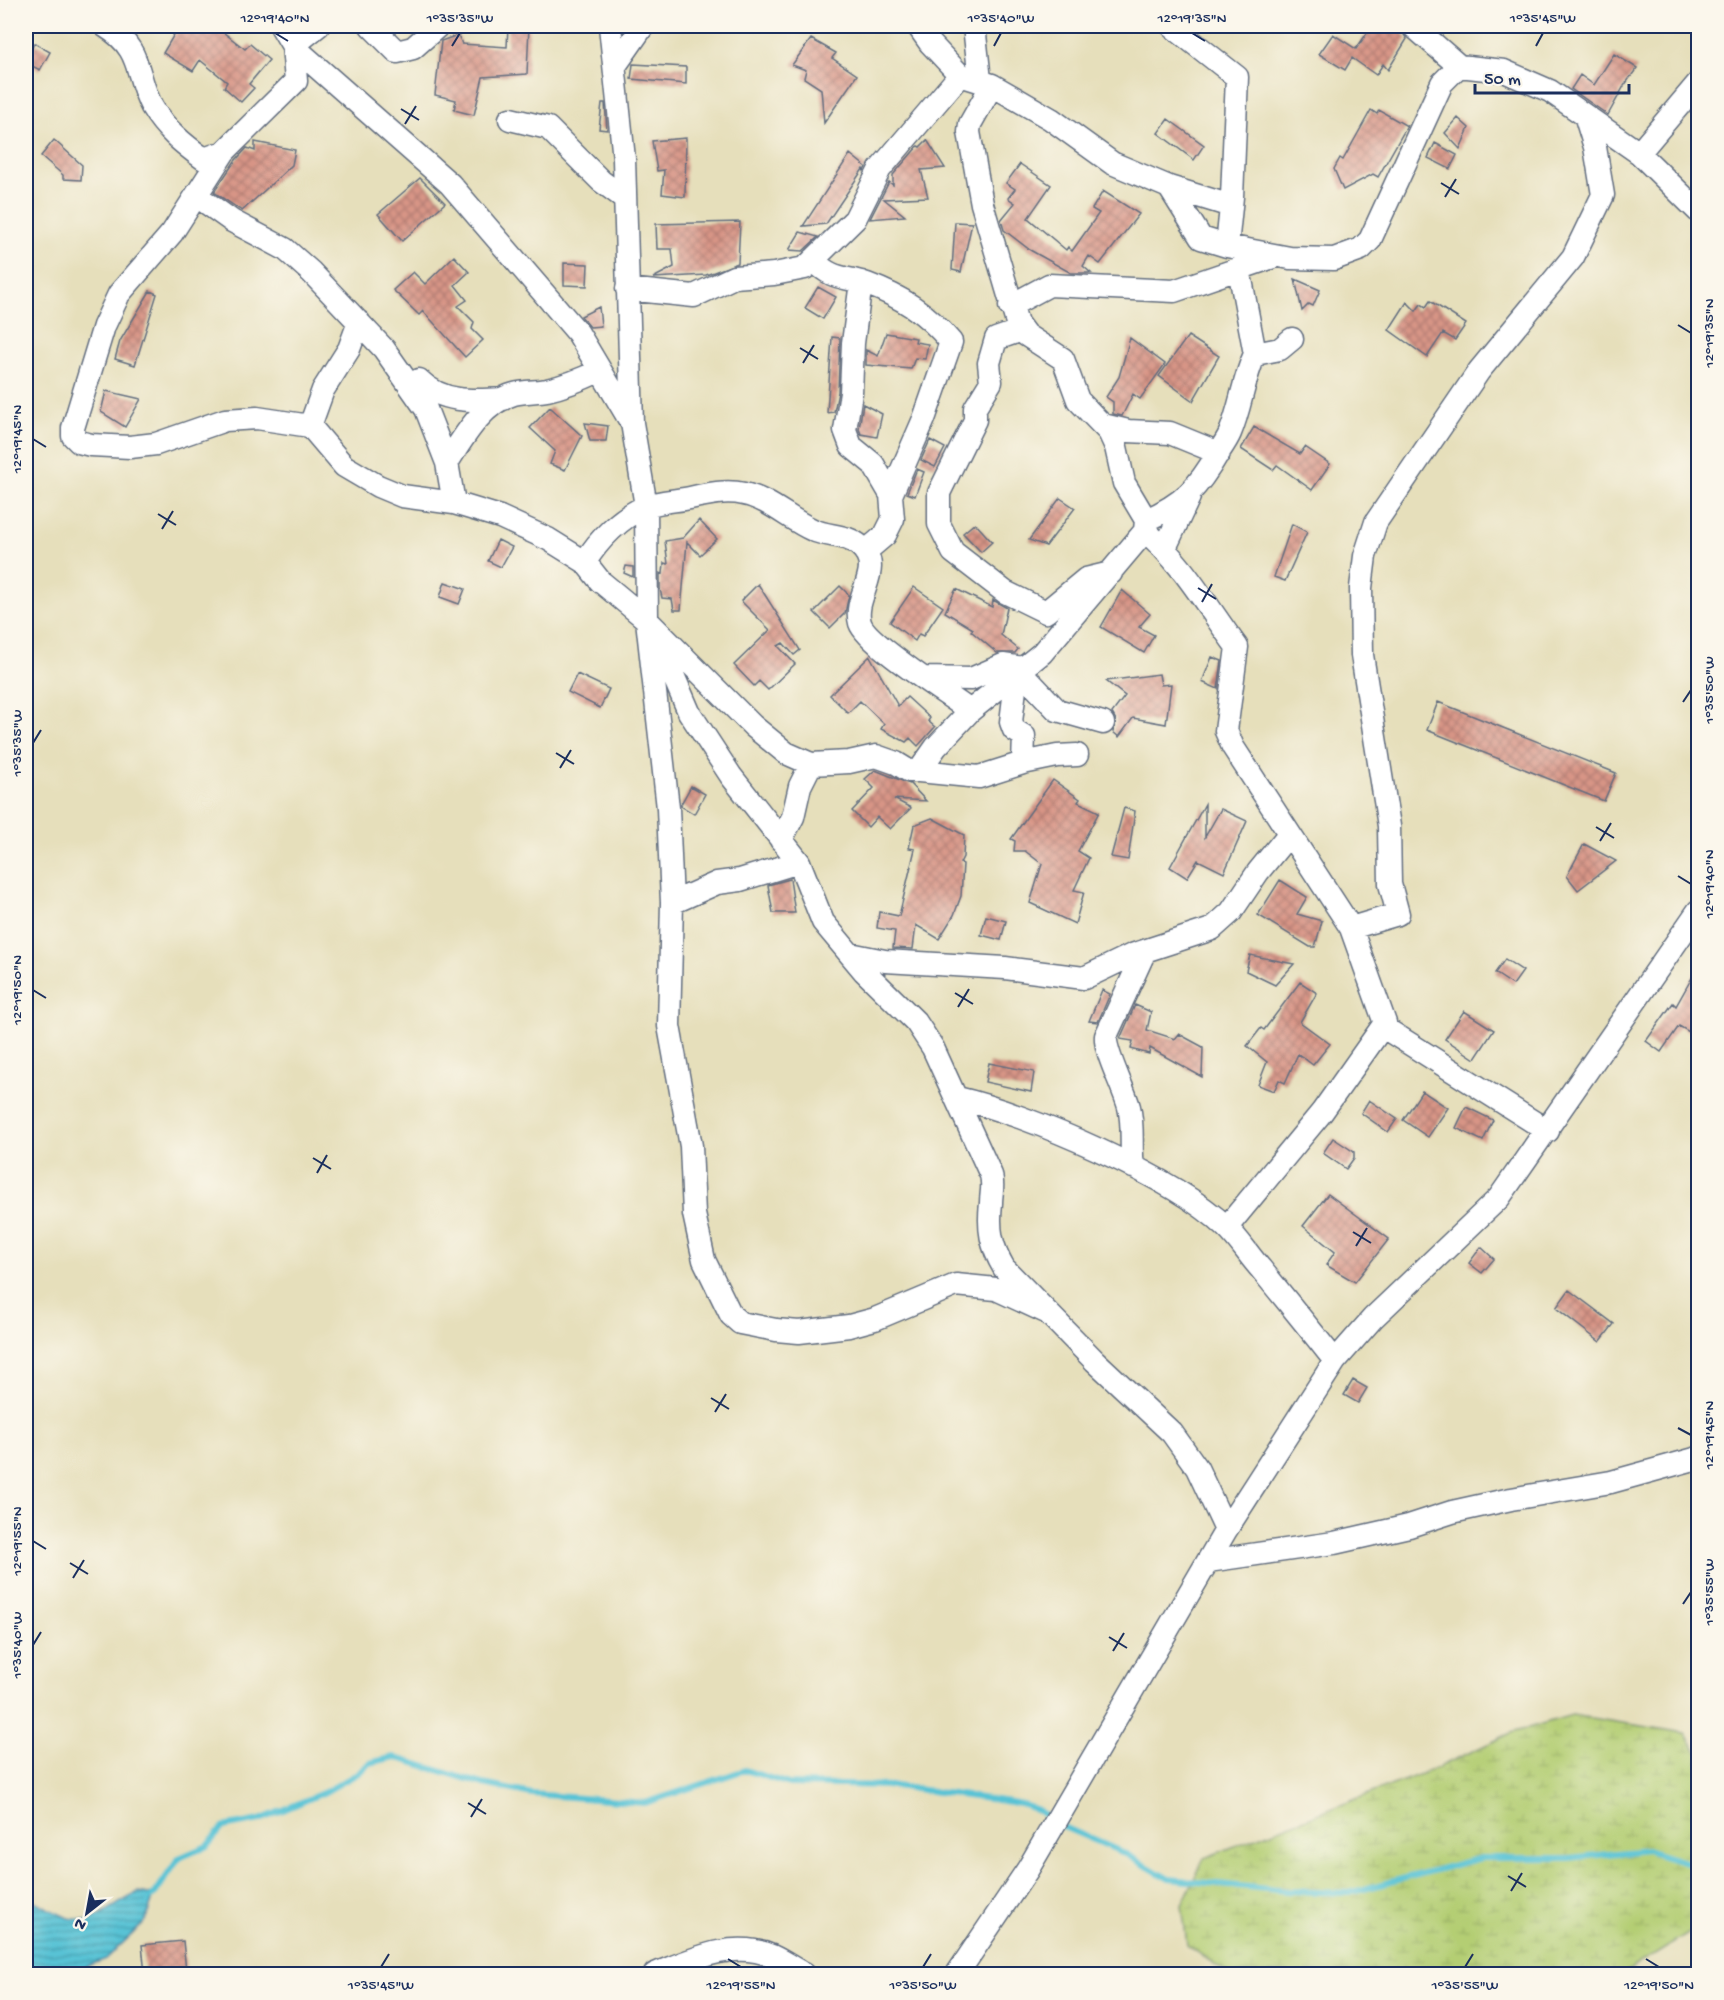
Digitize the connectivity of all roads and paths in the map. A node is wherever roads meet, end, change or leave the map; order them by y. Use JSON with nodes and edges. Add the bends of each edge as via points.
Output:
{"nodes":[{"id":1,"x":105,"y":26,"type":"edge"},
{"id":2,"x":281,"y":26,"type":"edge"},
{"id":3,"x":318,"y":26,"type":"edge"},
{"id":4,"x":371,"y":26,"type":"edge"},
{"id":5,"x":438,"y":26,"type":"edge"},
{"id":6,"x":610,"y":26,"type":"edge"},
{"id":7,"x":643,"y":26,"type":"edge"},
{"id":8,"x":918,"y":26,"type":"edge"},
{"id":9,"x":974,"y":26,"type":"edge"},
{"id":10,"x":1172,"y":26,"type":"edge"},
{"id":11,"x":1413,"y":26,"type":"edge"},
{"id":12,"x":293,"y":46,"type":"junction"},
{"id":13,"x":615,"y":66,"type":"junction"},
{"id":14,"x":1459,"y":66,"type":"junction"},
{"id":15,"x":977,"y":80,"type":"junction"},
{"id":16,"x":1698,"y":83,"type":"edge"},
{"id":17,"x":1586,"y":118,"type":"junction"},
{"id":18,"x":510,"y":119,"type":"dead end"},
{"id":19,"x":224,"y":152,"type":"junction"},
{"id":20,"x":1639,"y":153,"type":"junction"},
{"id":21,"x":1168,"y":187,"type":"junction"},
{"id":22,"x":197,"y":196,"type":"junction"},
{"id":23,"x":624,"y":198,"type":"junction"},
{"id":24,"x":1232,"y":206,"type":"junction"},
{"id":25,"x":1698,"y":211,"type":"edge"},
{"id":26,"x":1227,"y":246,"type":"junction"},
{"id":27,"x":1278,"y":256,"type":"junction"},
{"id":28,"x":813,"y":260,"type":"junction"},
{"id":29,"x":1239,"y":269,"type":"junction"},
{"id":30,"x":861,"y":282,"type":"junction"},
{"id":31,"x":627,"y":289,"type":"junction"},
{"id":32,"x":1011,"y":306,"type":"junction"},
{"id":33,"x":359,"y":322,"type":"junction"},
{"id":34,"x":1022,"y":330,"type":"junction"},
{"id":35,"x":1292,"y":339,"type":"dead end"},
{"id":36,"x":1255,"y":354,"type":"junction"},
{"id":37,"x":599,"y":371,"type":"junction"},
{"id":38,"x":419,"y":380,"type":"dead end"},
{"id":39,"x":503,"y":399,"type":"junction"},
{"id":40,"x":632,"y":423,"type":"junction"},
{"id":41,"x":1103,"y":425,"type":"junction"},
{"id":42,"x":310,"y":426,"type":"junction"},
{"id":43,"x":1219,"y":453,"type":"junction"},
{"id":44,"x":447,"y":463,"type":"junction"},
{"id":45,"x":891,"y":495,"type":"junction"},
{"id":46,"x":1189,"y":495,"type":"junction"},
{"id":47,"x":454,"y":503,"type":"junction"},
{"id":48,"x":646,"y":506,"type":"junction"},
{"id":49,"x":1145,"y":526,"type":"junction"},
{"id":50,"x":1165,"y":548,"type":"junction"},
{"id":51,"x":865,"y":552,"type":"junction"},
{"id":52,"x":585,"y":561,"type":"junction"},
{"id":53,"x":1111,"y":573,"type":"junction"},
{"id":54,"x":647,"y":620,"type":"junction"},
{"id":55,"x":1020,"y":671,"type":"junction"},
{"id":56,"x":925,"y":678,"type":"junction"},
{"id":57,"x":970,"y":711,"type":"junction"},
{"id":58,"x":1103,"y":723,"type":"dead end"},
{"id":59,"x":1077,"y":755,"type":"dead end"},
{"id":60,"x":1023,"y":763,"type":"junction"},
{"id":61,"x":812,"y":764,"type":"junction"},
{"id":62,"x":919,"y":771,"type":"junction"},
{"id":63,"x":1289,"y":834,"type":"junction"},
{"id":64,"x":781,"y":840,"type":"junction"},
{"id":65,"x":799,"y":862,"type":"junction"},
{"id":66,"x":672,"y":903,"type":"junction"},
{"id":67,"x":1698,"y":911,"type":"edge"},
{"id":68,"x":1351,"y":928,"type":"junction"},
{"id":69,"x":1145,"y":951,"type":"junction"},
{"id":70,"x":850,"y":954,"type":"junction"},
{"id":71,"x":1383,"y":1027,"type":"junction"},
{"id":72,"x":957,"y":1098,"type":"junction"},
{"id":73,"x":1548,"y":1131,"type":"junction"},
{"id":74,"x":1133,"y":1167,"type":"junction"},
{"id":75,"x":1227,"y":1227,"type":"junction"},
{"id":76,"x":1046,"y":1312,"type":"junction"},
{"id":77,"x":1335,"y":1361,"type":"junction"},
{"id":78,"x":1698,"y":1458,"type":"edge"},
{"id":79,"x":1226,"y":1530,"type":"junction"},
{"id":80,"x":1208,"y":1562,"type":"junction"},
{"id":81,"x":975,"y":1964,"type":"edge"},
{"id":82,"x":655,"y":1974,"type":"edge"},
{"id":83,"x":804,"y":1974,"type":"edge"},
{"id":84,"x":957,"y":1974,"type":"edge"}],
"edges":[{"from":1,"to":19,"type":"street","via":[[129,46],[151,104],[184,147],[204,159]]},
{"from":2,"to":12,"type":"street"},
{"from":3,"to":12,"type":"street"},
{"from":4,"to":5,"type":"street","via":[[397,52],[412,48]]},
{"from":6,"to":13,"type":"street"},
{"from":7,"to":13,"type":"street"},
{"from":8,"to":15,"type":"street","via":[[930,43]]},
{"from":9,"to":15,"type":"street"},
{"from":10,"to":24,"type":"street","via":[[1237,77]]},
{"from":11,"to":14,"type":"street"},
{"from":12,"to":19,"type":"street","via":[[296,81]]},
{"from":12,"to":37,"type":"street","via":[[450,183],[578,333]]},
{"from":13,"to":23,"type":"street"},
{"from":14,"to":17,"type":"street","via":[[1504,71],[1550,91]]},
{"from":14,"to":27,"type":"street","via":[[1442,83],[1370,240],[1361,249],[1334,259]]},
{"from":15,"to":21,"type":"street","via":[[1051,119],[1112,163]]},
{"from":15,"to":28,"type":"street","via":[[880,169],[855,219]]},
{"from":15,"to":32,"type":"street","via":[[969,132],[982,204]]},
{"from":16,"to":20,"type":"street"},
{"from":17,"to":20,"type":"street"},
{"from":17,"to":68,"type":"street","via":[[1603,195],[1573,257],[1479,371],[1376,522],[1365,555],[1361,588],[1362,655],[1389,826],[1390,884],[1398,914]]},
{"from":18,"to":23,"type":"street","via":[[548,128],[601,181]]},
{"from":19,"to":22,"type":"street"},
{"from":20,"to":25,"type":"street"},
{"from":21,"to":24,"type":"street"},
{"from":21,"to":26,"type":"street","via":[[1201,238]]},
{"from":22,"to":33,"type":"street","via":[[232,221],[285,249]]},
{"from":22,"to":42,"type":"street","via":[[114,304],[72,428],[73,436],[91,445],[129,447],[165,442],[225,420],[257,418]]},
{"from":23,"to":31,"type":"street"},
{"from":24,"to":26,"type":"street"},
{"from":26,"to":27,"type":"street"},
{"from":27,"to":29,"type":"street"},
{"from":28,"to":30,"type":"street","via":[[824,271]]},
{"from":28,"to":31,"type":"street","via":[[804,268],[734,277],[694,296]]},
{"from":29,"to":32,"type":"street","via":[[1174,291],[1050,285]]},
{"from":29,"to":36,"type":"street"},
{"from":30,"to":45,"type":"street","via":[[845,429],[851,446],[873,464]]},
{"from":30,"to":45,"type":"street","via":[[896,295],[932,319],[951,342]]},
{"from":31,"to":40,"type":"street"},
{"from":32,"to":34,"type":"street"},
{"from":33,"to":42,"type":"street","via":[[349,349],[323,390]]},
{"from":33,"to":44,"type":"street","via":[[410,382],[426,409]]},
{"from":34,"to":41,"type":"street","via":[[1063,359],[1078,400]]},
{"from":34,"to":53,"type":"street","via":[[996,339],[989,363],[991,382],[975,408],[975,420],[939,493],[939,524],[952,552],[1005,592],[1046,612],[1086,579]]},
{"from":35,"to":36,"type":"street","via":[[1280,349]]},
{"from":36,"to":43,"type":"street","via":[[1245,375],[1230,433]]},
{"from":37,"to":39,"type":"street","via":[[576,382]]},
{"from":37,"to":40,"type":"street"},
{"from":38,"to":39,"type":"street","via":[[431,392],[469,402]]},
{"from":39,"to":44,"type":"street","via":[[472,424]]},
{"from":40,"to":48,"type":"street"},
{"from":41,"to":43,"type":"street","via":[[1170,433]]},
{"from":41,"to":49,"type":"street","via":[[1116,447],[1124,483]]},
{"from":42,"to":47,"type":"street","via":[[344,466],[359,477],[402,496]]},
{"from":43,"to":46,"type":"street"},
{"from":44,"to":47,"type":"street"},
{"from":45,"to":51,"type":"street","via":[[893,519],[885,535]]},
{"from":46,"to":49,"type":"street"},
{"from":46,"to":50,"type":"street"},
{"from":47,"to":52,"type":"street","via":[[508,521]]},
{"from":48,"to":51,"type":"street","via":[[716,493],[745,494],[814,530],[850,539]]},
{"from":48,"to":52,"type":"street","via":[[609,533]]},
{"from":48,"to":54,"type":"street"},
{"from":49,"to":50,"type":"street"},
{"from":49,"to":53,"type":"street"},
{"from":50,"to":63,"type":"street","via":[[1237,647],[1226,730]]},
{"from":51,"to":56,"type":"street","via":[[871,564],[861,602],[863,629]]},
{"from":52,"to":54,"type":"street","via":[[600,581]]},
{"from":53,"to":55,"type":"street","via":[[1042,653]]},
{"from":54,"to":61,"type":"street","via":[[753,726],[786,753]]},
{"from":54,"to":64,"type":"street","via":[[689,712],[731,776]]},
{"from":54,"to":66,"type":"street","via":[[668,808]]},
{"from":55,"to":56,"type":"street","via":[[1002,665],[971,679]]},
{"from":55,"to":57,"type":"street"},
{"from":55,"to":58,"type":"street","via":[[1058,710]]},
{"from":55,"to":60,"type":"street","via":[[1011,722],[1024,736]]},
{"from":56,"to":57,"type":"street"},
{"from":57,"to":62,"type":"street"},
{"from":59,"to":60,"type":"street"},
{"from":60,"to":62,"type":"street","via":[[979,777]]},
{"from":61,"to":62,"type":"street","via":[[876,756],[909,771]]},
{"from":61,"to":64,"type":"street"},
{"from":63,"to":68,"type":"street"},
{"from":63,"to":69,"type":"street","via":[[1231,912],[1212,929]]},
{"from":64,"to":65,"type":"street"},
{"from":65,"to":66,"type":"street","via":[[717,884]]},
{"from":65,"to":70,"type":"street","via":[[823,922]]},
{"from":66,"to":76,"type":"street","via":[[669,1026],[691,1146],[694,1214],[704,1260],[731,1315],[749,1325],[798,1332],[820,1330],[875,1319],[956,1285],[996,1289]]},
{"from":67,"to":73,"type":"street"},
{"from":68,"to":71,"type":"street","via":[[1382,1010]]},
{"from":69,"to":70,"type":"street","via":[[1084,978],[1005,968],[885,961]]},
{"from":69,"to":74,"type":"street","via":[[1105,1044],[1130,1110]]},
{"from":70,"to":72,"type":"street","via":[[916,1022]]},
{"from":71,"to":73,"type":"street"},
{"from":71,"to":75,"type":"street","via":[[1322,1112]]},
{"from":72,"to":74,"type":"street","via":[[1014,1116]]},
{"from":72,"to":76,"type":"street","via":[[994,1184],[990,1211],[993,1250],[1004,1268]]},
{"from":73,"to":77,"type":"street","via":[[1499,1198],[1373,1318]]},
{"from":74,"to":75,"type":"street"},
{"from":75,"to":77,"type":"street"},
{"from":76,"to":79,"type":"street","via":[[1172,1433],[1197,1468]]},
{"from":77,"to":79,"type":"street"},
{"from":78,"to":80,"type":"street","via":[[1611,1482],[1511,1498],[1334,1543]]},
{"from":79,"to":80,"type":"street"},
{"from":80,"to":81,"type":"street"},
{"from":81,"to":84,"type":"street"},
{"from":82,"to":83,"type":"street","via":[[725,1949],[751,1949]]}]}
